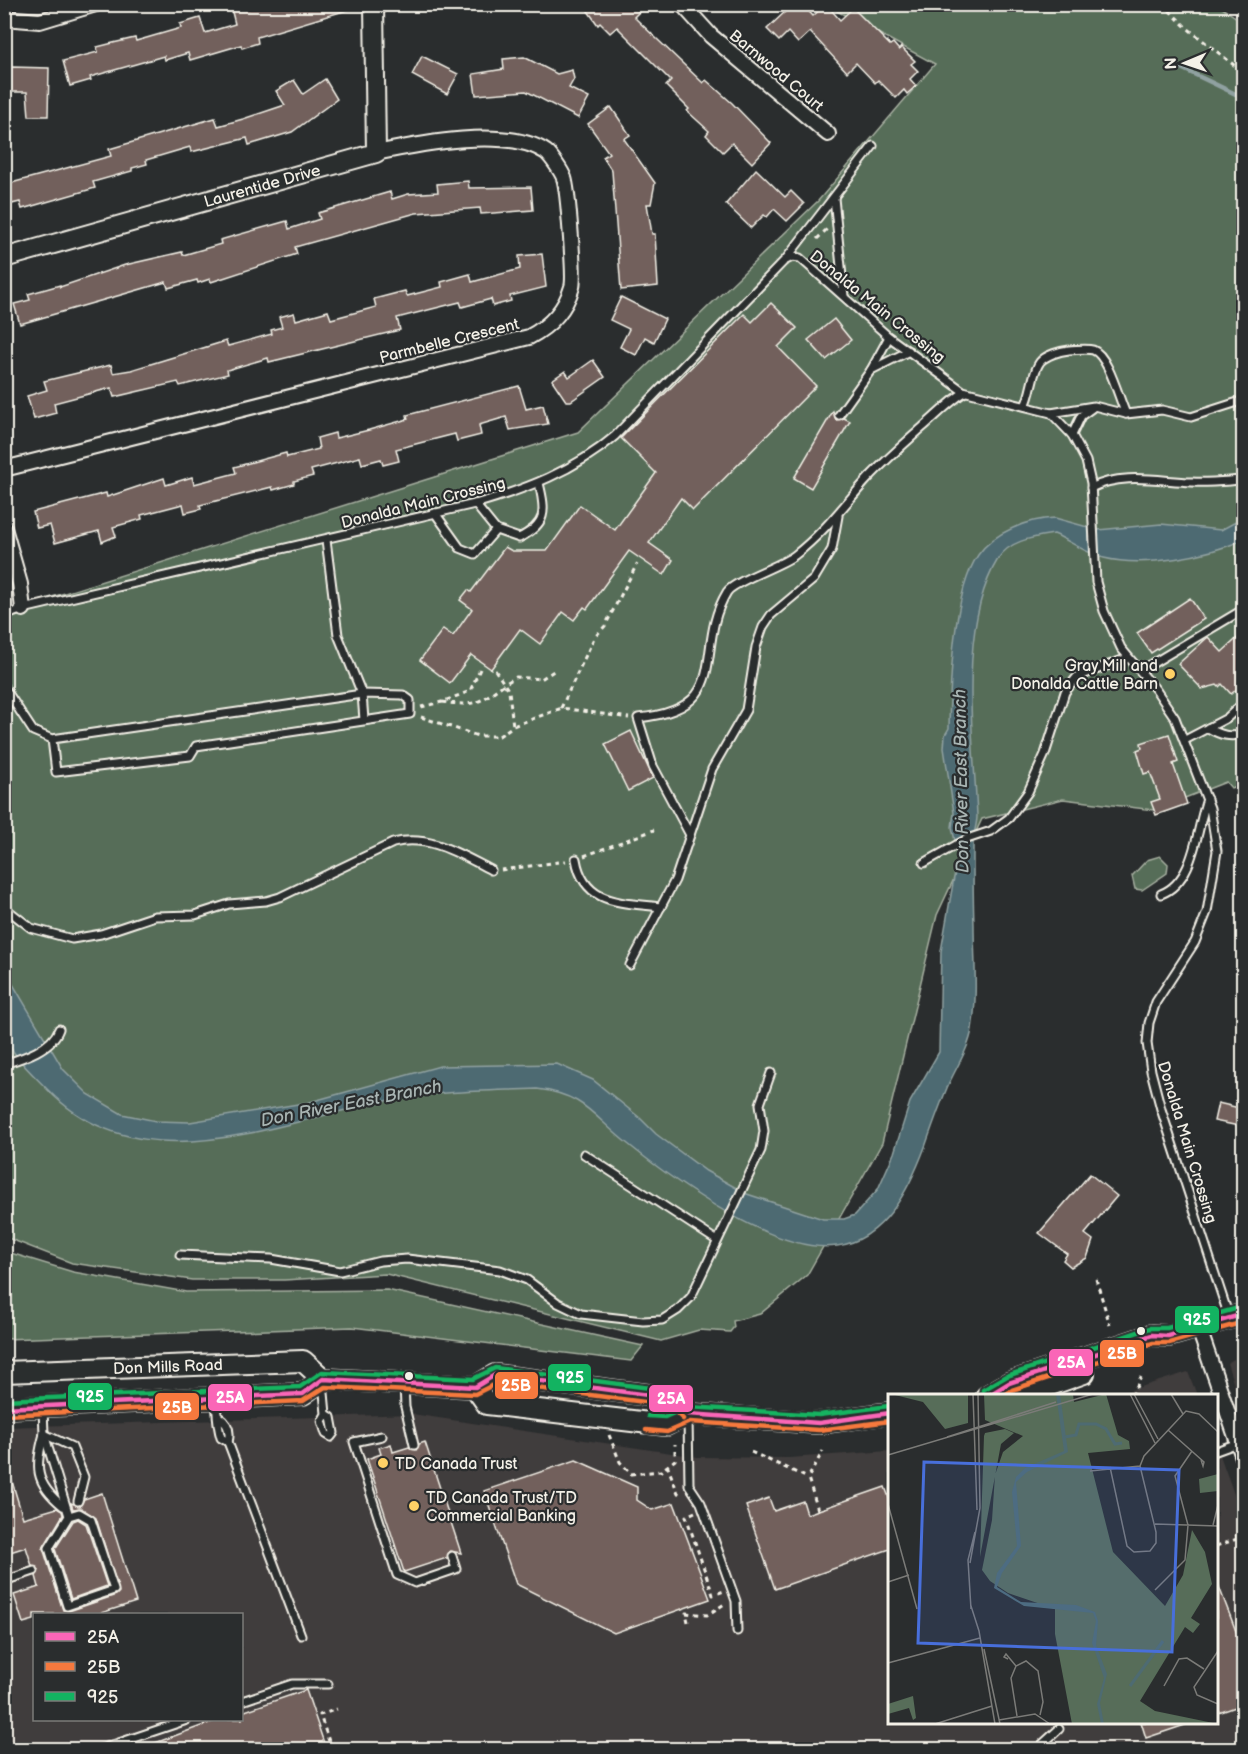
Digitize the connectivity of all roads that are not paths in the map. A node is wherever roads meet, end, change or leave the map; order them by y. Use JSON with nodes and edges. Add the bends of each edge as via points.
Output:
{"nodes":[{"id":1,"x":96,"y":4,"type":"edge"},
{"id":2,"x":374,"y":4,"type":"edge"},
{"id":3,"x":682,"y":4,"type":"edge"},
{"id":4,"x":4,"y":18,"type":"edge"},
{"id":5,"x":828,"y":134,"type":"dead end"},
{"id":6,"x":873,"y":146,"type":"dead end"},
{"id":7,"x":376,"y":153,"type":"junction"},
{"id":8,"x":834,"y":198,"type":"junction"},
{"id":9,"x":4,"y":258,"type":"edge"},
{"id":10,"x":784,"y":261,"type":"junction"},
{"id":11,"x":844,"y":296,"type":"junction"},
{"id":12,"x":889,"y":337,"type":"junction"},
{"id":13,"x":909,"y":351,"type":"junction"},
{"id":14,"x":871,"y":370,"type":"junction"},
{"id":15,"x":965,"y":392,"type":"junction"},
{"id":16,"x":1244,"y":400,"type":"edge"},
{"id":17,"x":1025,"y":406,"type":"junction"},
{"id":18,"x":1094,"y":406,"type":"junction"},
{"id":19,"x":1051,"y":413,"type":"junction"},
{"id":20,"x":1126,"y":414,"type":"junction"},
{"id":21,"x":839,"y":415,"type":"dead end"},
{"id":22,"x":1072,"y":435,"type":"junction"},
{"id":23,"x":4,"y":469,"type":"edge"},
{"id":24,"x":1244,"y":480,"type":"edge"},
{"id":25,"x":539,"y":483,"type":"junction"},
{"id":26,"x":1091,"y":488,"type":"junction"},
{"id":27,"x":475,"y":504,"type":"junction"},
{"id":28,"x":435,"y":513,"type":"junction"},
{"id":29,"x":838,"y":516,"type":"junction"},
{"id":30,"x":4,"y":528,"type":"edge"},
{"id":31,"x":496,"y":530,"type":"junction"},
{"id":32,"x":326,"y":540,"type":"junction"},
{"id":33,"x":23,"y":609,"type":"junction"},
{"id":34,"x":1244,"y":609,"type":"edge"},
{"id":35,"x":4,"y":616,"type":"edge"},
{"id":36,"x":1128,"y":657,"type":"junction"},
{"id":37,"x":1140,"y":671,"type":"junction"},
{"id":38,"x":4,"y":687,"type":"edge"},
{"id":39,"x":362,"y":694,"type":"junction"},
{"id":40,"x":1244,"y":702,"type":"edge"},
{"id":41,"x":364,"y":720,"type":"junction"},
{"id":42,"x":1208,"y":728,"type":"junction"},
{"id":43,"x":1244,"y":734,"type":"edge"},
{"id":44,"x":52,"y":739,"type":"junction"},
{"id":45,"x":1185,"y":740,"type":"junction"},
{"id":46,"x":1207,"y":799,"type":"junction"},
{"id":47,"x":690,"y":835,"type":"junction"},
{"id":48,"x":576,"y":859,"type":"dead end"},
{"id":49,"x":924,"y":863,"type":"dead end"},
{"id":50,"x":491,"y":870,"type":"dead end"},
{"id":51,"x":1161,"y":894,"type":"dead end"},
{"id":52,"x":661,"y":906,"type":"junction"},
{"id":53,"x":4,"y":907,"type":"edge"},
{"id":54,"x":630,"y":965,"type":"dead end"},
{"id":55,"x":59,"y":1029,"type":"dead end"},
{"id":56,"x":4,"y":1064,"type":"edge"},
{"id":57,"x":771,"y":1073,"type":"dead end"},
{"id":58,"x":584,"y":1154,"type":"dead end"},
{"id":59,"x":716,"y":1240,"type":"junction"},
{"id":60,"x":180,"y":1255,"type":"dead end"},
{"id":61,"x":1236,"y":1316,"type":"edge"},
{"id":62,"x":1198,"y":1326,"type":"junction"},
{"id":63,"x":1168,"y":1336,"type":"junction"},
{"id":64,"x":214,"y":1365,"type":"junction"},
{"id":65,"x":4,"y":1372,"type":"edge"},
{"id":66,"x":46,"y":1372,"type":"junction"},
{"id":67,"x":323,"y":1379,"type":"junction"},
{"id":68,"x":404,"y":1381,"type":"junction"},
{"id":69,"x":475,"y":1387,"type":"junction"},
{"id":70,"x":989,"y":1394,"type":"edge"},
{"id":71,"x":1022,"y":1394,"type":"edge"},
{"id":72,"x":43,"y":1406,"type":"junction"},
{"id":73,"x":217,"y":1407,"type":"junction"},
{"id":74,"x":4,"y":1408,"type":"edge"},
{"id":75,"x":888,"y":1413,"type":"edge"},
{"id":76,"x":326,"y":1414,"type":"dead end"},
{"id":77,"x":688,"y":1414,"type":"junction"},
{"id":78,"x":44,"y":1434,"type":"junction"},
{"id":79,"x":382,"y":1436,"type":"dead end"},
{"id":80,"x":1239,"y":1437,"type":"edge"},
{"id":81,"x":414,"y":1445,"type":"dead end"},
{"id":82,"x":1218,"y":1450,"type":"edge"},
{"id":83,"x":1244,"y":1460,"type":"edge"},
{"id":84,"x":78,"y":1501,"type":"dead end"},
{"id":85,"x":63,"y":1506,"type":"dead end"},
{"id":86,"x":69,"y":1516,"type":"junction"},
{"id":87,"x":452,"y":1556,"type":"dead end"},
{"id":88,"x":34,"y":1571,"type":"dead end"},
{"id":89,"x":4,"y":1581,"type":"edge"},
{"id":90,"x":737,"y":1631,"type":"dead end"},
{"id":91,"x":301,"y":1635,"type":"dead end"},
{"id":92,"x":328,"y":1684,"type":"dead end"},
{"id":93,"x":243,"y":1701,"type":"edge"},
{"id":94,"x":181,"y":1721,"type":"edge"},
{"id":95,"x":1059,"y":1729,"type":"dead end"},
{"id":96,"x":98,"y":1749,"type":"edge"},
{"id":97,"x":1036,"y":1749,"type":"edge"}],
"edges":[{"from":1,"to":4,"type":"street","via":[[40,21]]},
{"from":2,"to":7,"type":"street"},
{"from":3,"to":5,"type":"street","name":"Barnwood Court","via":[[711,36]]},
{"from":6,"to":8,"type":"lane"},
{"from":7,"to":9,"type":"street","name":"Laurentide Drive"},
{"from":7,"to":23,"type":"street","name":"Parmbelle Crescent","via":[[427,143],[503,138],[546,153],[564,177],[573,285],[548,327],[529,337]]},
{"from":8,"to":10,"type":"lane"},
{"from":8,"to":11,"type":"lane"},
{"from":10,"to":11,"type":"lane","name":"Donalda Main Crossing","via":[[800,258]]},
{"from":10,"to":25,"type":"lane","name":"Donalda Main Crossing","via":[[615,436],[586,459]]},
{"from":11,"to":12,"type":"lane","name":"Donalda Main Crossing"},
{"from":12,"to":13,"type":"lane","name":"Donalda Main Crossing"},
{"from":12,"to":14,"type":"lane"},
{"from":13,"to":14,"type":"lane"},
{"from":13,"to":15,"type":"lane","name":"Donalda Main Crossing"},
{"from":14,"to":21,"type":"lane"},
{"from":15,"to":17,"type":"lane","name":"Donalda Main Crossing"},
{"from":15,"to":29,"type":"lane","via":[[871,476]]},
{"from":16,"to":20,"type":"lane","via":[[1191,417],[1162,410]]},
{"from":17,"to":19,"type":"lane","name":"Donalda Main Crossing"},
{"from":17,"to":20,"type":"lane","via":[[1041,361],[1063,351],[1093,350],[1109,370]]},
{"from":18,"to":19,"type":"lane"},
{"from":18,"to":20,"type":"lane"},
{"from":18,"to":22,"type":"lane","via":[[1081,416]]},
{"from":19,"to":22,"type":"lane","name":"Donalda Main Crossing"},
{"from":22,"to":26,"type":"lane","name":"Donalda Main Crossing","via":[[1089,469]]},
{"from":24,"to":26,"type":"lane","via":[[1134,478]]},
{"from":25,"to":27,"type":"lane","name":"Donalda Main Crossing"},
{"from":25,"to":31,"type":"lane","via":[[544,504],[536,529],[519,538]]},
{"from":26,"to":36,"type":"lane","name":"Donalda Main Crossing","via":[[1095,575],[1106,618]]},
{"from":27,"to":28,"type":"lane","name":"Donalda Main Crossing"},
{"from":27,"to":31,"type":"lane"},
{"from":28,"to":31,"type":"lane","via":[[460,548],[475,554]]},
{"from":28,"to":32,"type":"lane","name":"Donalda Main Crossing"},
{"from":29,"to":47,"type":"lane","via":[[832,549],[814,579],[771,615],[763,627],[746,710],[712,769]]},
{"from":29,"to":47,"type":"lane","via":[[793,557],[728,590],[718,611],[708,671],[699,692],[681,708],[660,716],[638,718],[653,766]]},
{"from":30,"to":33,"type":"street","via":[[18,574]]},
{"from":32,"to":33,"type":"lane","name":"Donalda Main Crossing"},
{"from":32,"to":39,"type":"lane","via":[[338,636]]},
{"from":33,"to":35,"type":"lane","name":"Donalda Main Crossing"},
{"from":34,"to":37,"type":"lane"},
{"from":36,"to":37,"type":"lane","name":"Donalda Main Crossing"},
{"from":36,"to":49,"type":"lane","via":[[1077,676],[1065,692],[1045,754],[1028,792],[1009,818],[991,831],[967,839]]},
{"from":37,"to":45,"type":"lane","name":"Donalda Main Crossing","via":[[1166,704]]},
{"from":38,"to":44,"type":"lane","via":[[33,731]]},
{"from":39,"to":41,"type":"lane"},
{"from":39,"to":41,"type":"lane","via":[[403,694],[410,700],[410,712]]},
{"from":39,"to":44,"type":"lane"},
{"from":40,"to":42,"type":"lane","via":[[1227,718]]},
{"from":41,"to":44,"type":"lane","via":[[196,746],[190,756],[56,772]]},
{"from":42,"to":43,"type":"lane","via":[[1220,735]]},
{"from":42,"to":45,"type":"lane"},
{"from":45,"to":46,"type":"lane","name":"Donalda Main Crossing"},
{"from":46,"to":51,"type":"lane","via":[[1183,878],[1174,889]]},
{"from":46,"to":61,"type":"lane","name":"Donalda Main Crossing","via":[[1216,851],[1209,906],[1196,942],[1152,1009],[1148,1043],[1159,1103]]},
{"from":47,"to":52,"type":"lane","via":[[675,880]]},
{"from":48,"to":52,"type":"lane","via":[[589,888],[604,900]]},
{"from":50,"to":53,"type":"lane","via":[[429,840],[409,839],[273,899],[229,904],[195,915],[155,916],[72,939],[31,928]]},
{"from":52,"to":54,"type":"lane"},
{"from":55,"to":56,"type":"lane","via":[[47,1045]]},
{"from":57,"to":59,"type":"lane","via":[[760,1104],[764,1131],[761,1150]]},
{"from":58,"to":59,"type":"lane"},
{"from":59,"to":60,"type":"lane","via":[[691,1297],[662,1320],[643,1321],[581,1314],[558,1304],[527,1280],[500,1270],[407,1259],[340,1271],[271,1259]]},
{"from":61,"to":62,"type":"main road"},
{"from":62,"to":63,"type":"main road"},
{"from":62,"to":80,"type":"street"},
{"from":63,"to":70,"type":"main road","via":[[1152,1335],[1009,1383]]},
{"from":63,"to":71,"type":"main road","via":[[1156,1348]]},
{"from":64,"to":66,"type":"main road","name":"Don Mills Road"},
{"from":64,"to":67,"type":"main road","name":"Don Mills Road","via":[[303,1361]]},
{"from":64,"to":73,"type":"main road"},
{"from":65,"to":66,"type":"main road","name":"Don Mills Road"},
{"from":66,"to":72,"type":"main road"},
{"from":67,"to":68,"type":"main road"},
{"from":67,"to":73,"type":"main road","name":"Don Mills Road","via":[[303,1394]]},
{"from":67,"to":76,"type":"lane"},
{"from":68,"to":69,"type":"main road"},
{"from":68,"to":81,"type":"lane","via":[[405,1407]]},
{"from":69,"to":77,"type":"main road","via":[[495,1375],[671,1398]]},
{"from":69,"to":77,"type":"main road","via":[[487,1404],[666,1425]]},
{"from":72,"to":73,"type":"main road","name":"Don Mills Road"},
{"from":72,"to":74,"type":"main road","name":"Don Mills Road"},
{"from":72,"to":78,"type":"lane"},
{"from":73,"to":91,"type":"lane","via":[[216,1424],[221,1438],[228,1442]]},
{"from":75,"to":77,"type":"main road","via":[[819,1424]]},
{"from":77,"to":90,"type":"lane","via":[[689,1485],[701,1503],[736,1601]]},
{"from":78,"to":84,"type":"lane","via":[[72,1447],[84,1477]]},
{"from":78,"to":85,"type":"lane","via":[[36,1461],[43,1485]]},
{"from":78,"to":86,"type":"lane"},
{"from":79,"to":87,"type":"lane","via":[[354,1442],[397,1575],[415,1583],[456,1569]]},
{"from":80,"to":82,"type":"lane"},
{"from":80,"to":83,"type":"street"},
{"from":86,"to":86,"type":"lane","via":[[79,1513],[91,1520],[114,1590],[67,1606],[49,1548]]},
{"from":88,"to":89,"type":"lane"},
{"from":92,"to":93,"type":"lane","via":[[292,1684]]},
{"from":94,"to":96,"type":"lane"},
{"from":95,"to":97,"type":"lane"}]}
